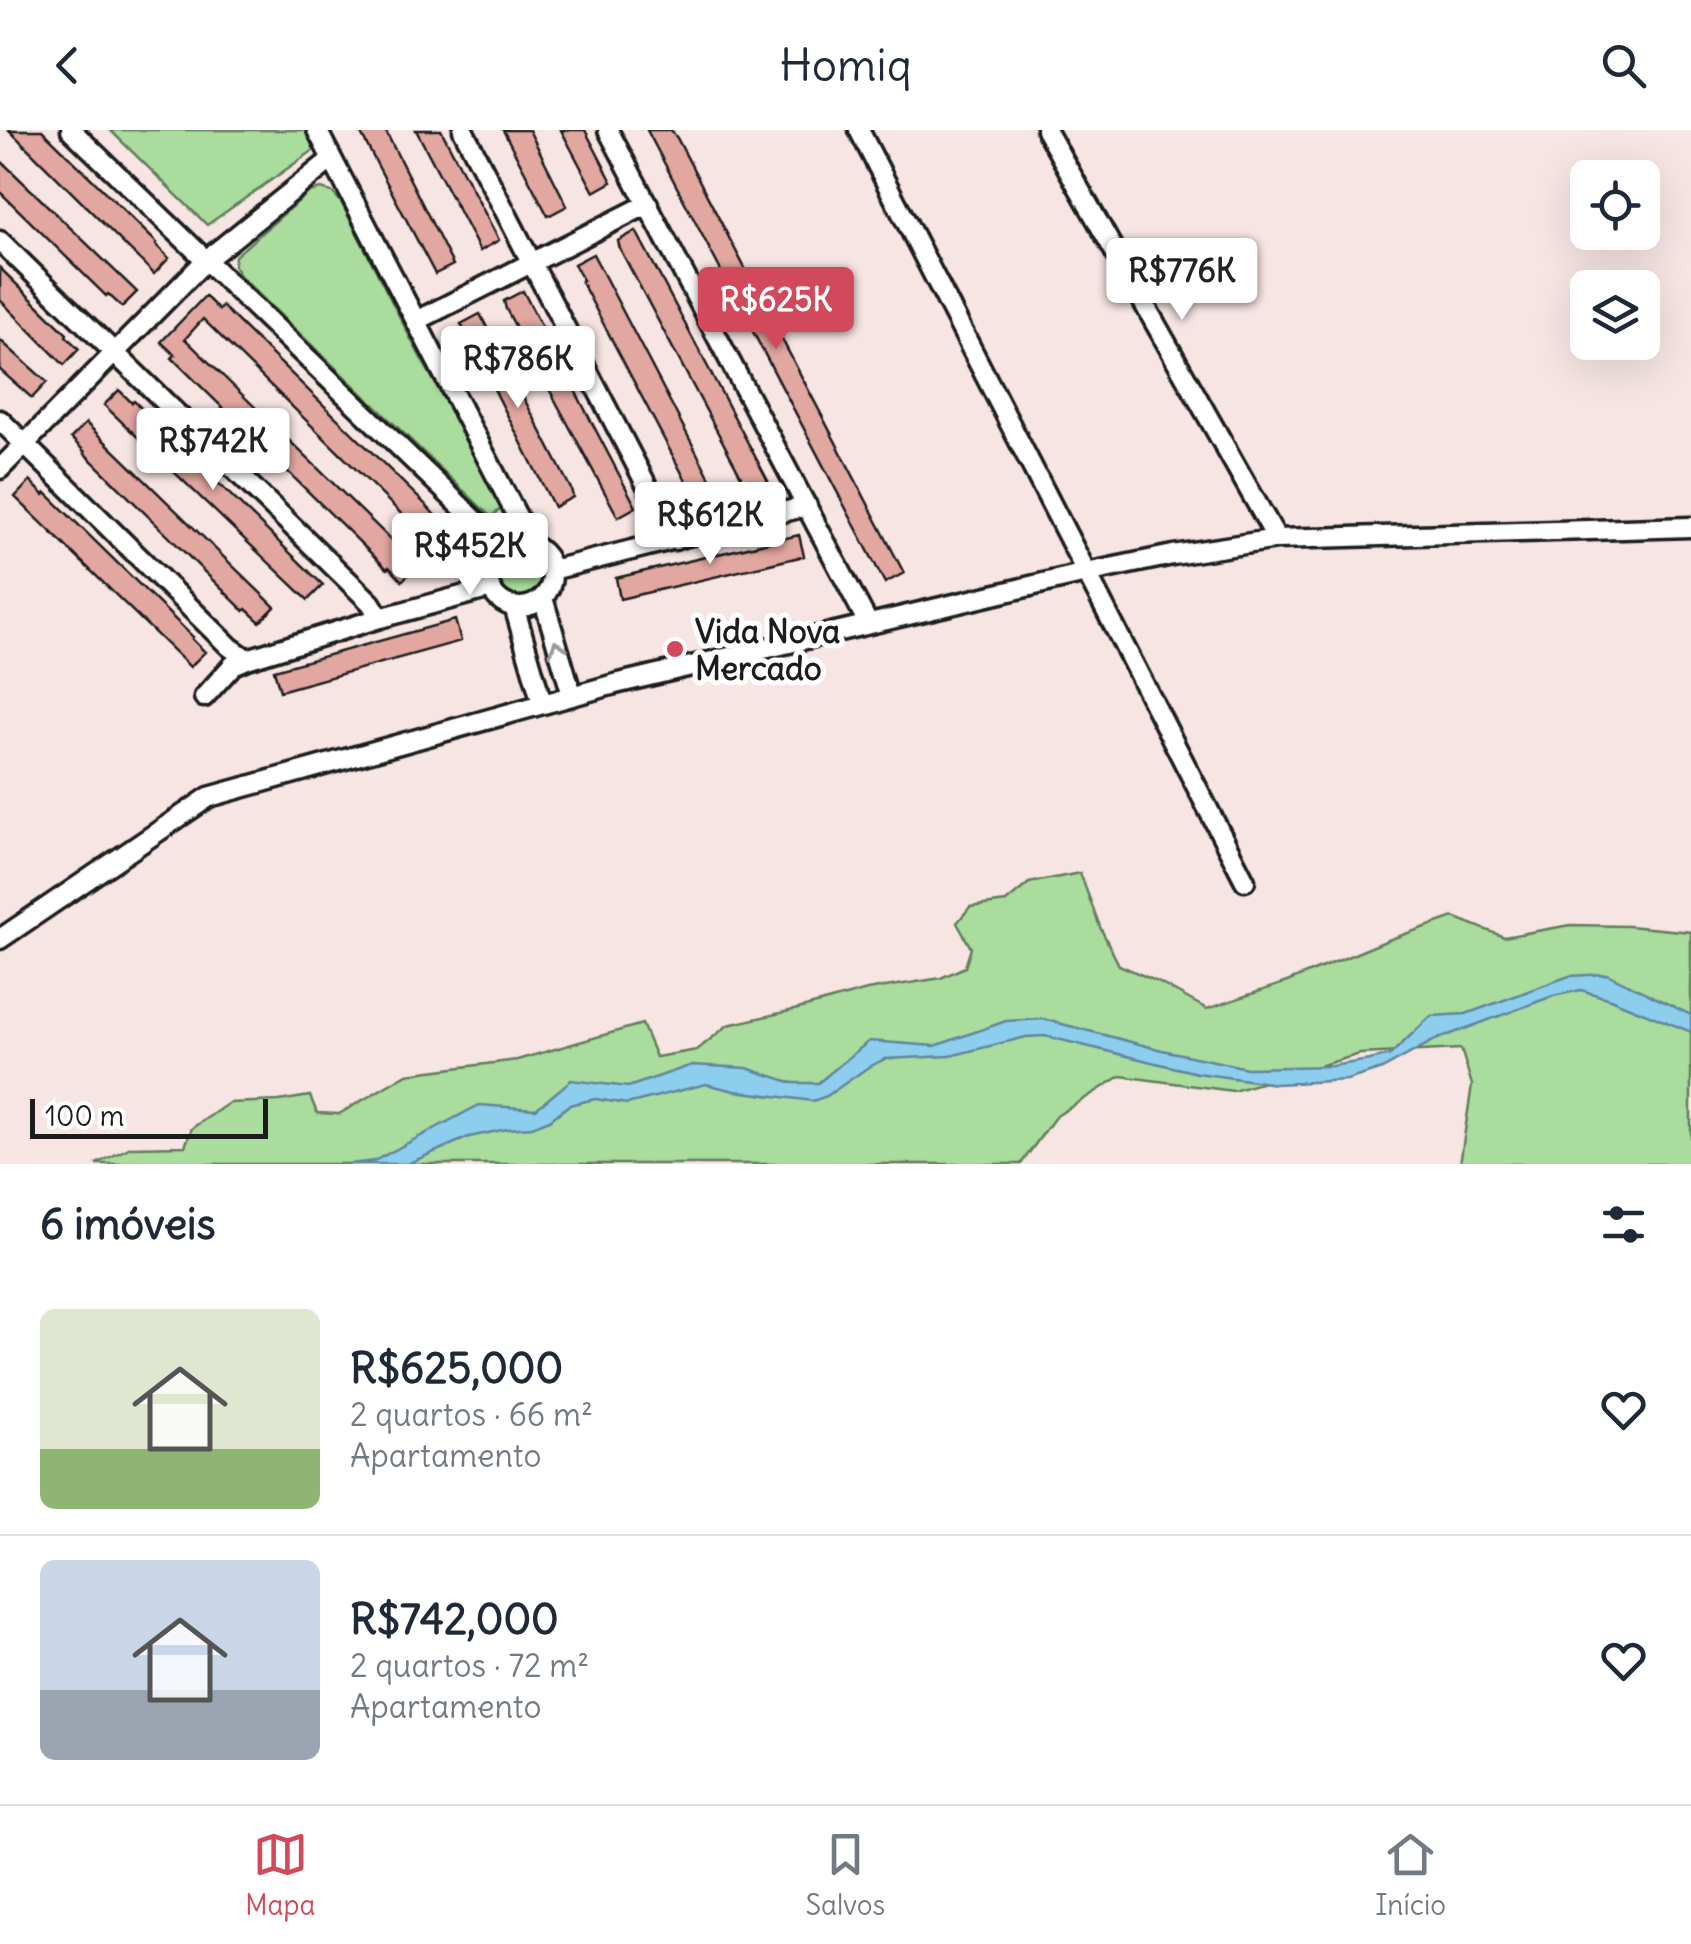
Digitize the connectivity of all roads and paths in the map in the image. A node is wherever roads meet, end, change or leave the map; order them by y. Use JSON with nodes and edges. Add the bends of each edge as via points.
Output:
{"nodes":[{"id":1,"x":71,"y":130,"type":"edge"},
{"id":2,"x":317,"y":130,"type":"edge"},
{"id":3,"x":463,"y":130,"type":"edge"},
{"id":4,"x":608,"y":130,"type":"edge"},
{"id":5,"x":858,"y":130,"type":"edge"},
{"id":6,"x":1046,"y":130,"type":"edge"},
{"id":7,"x":332,"y":159,"type":"junction"},
{"id":8,"x":648,"y":204,"type":"junction"},
{"id":9,"x":0,"y":241,"type":"edge"},
{"id":10,"x":206,"y":260,"type":"junction"},
{"id":11,"x":532,"y":262,"type":"junction"},
{"id":12,"x":416,"y":320,"type":"junction"},
{"id":13,"x":114,"y":353,"type":"junction"},
{"id":14,"x":0,"y":420,"type":"edge"},
{"id":15,"x":24,"y":444,"type":"junction"},
{"id":16,"x":0,"y":469,"type":"edge"},
{"id":17,"x":806,"y":506,"type":"junction"},
{"id":18,"x":1691,"y":527,"type":"edge"},
{"id":19,"x":1277,"y":539,"type":"junction"},
{"id":20,"x":675,"y":540,"type":"junction"},
{"id":21,"x":532,"y":545,"type":"junction"},
{"id":22,"x":504,"y":548,"type":"junction"},
{"id":23,"x":552,"y":570,"type":"junction"},
{"id":24,"x":1086,"y":573,"type":"junction"},
{"id":25,"x":491,"y":588,"type":"junction"},
{"id":26,"x":542,"y":598,"type":"junction"},
{"id":27,"x":514,"y":606,"type":"junction"},
{"id":28,"x":380,"y":618,"type":"junction"},
{"id":29,"x":868,"y":623,"type":"junction"},
{"id":30,"x":246,"y":659,"type":"junction"},
{"id":31,"x":572,"y":696,"type":"junction"},
{"id":32,"x":204,"y":697,"type":"dead end"},
{"id":33,"x":542,"y":703,"type":"junction"},
{"id":34,"x":1246,"y":881,"type":"dead end"},
{"id":35,"x":0,"y":939,"type":"edge"}],
"edges":[{"from":1,"to":10,"type":"street"},
{"from":2,"to":7,"type":"street"},
{"from":3,"to":11,"type":"street"},
{"from":4,"to":8,"type":"street"},
{"from":5,"to":24,"type":"street"},
{"from":6,"to":19,"type":"street"},
{"from":7,"to":10,"type":"street"},
{"from":7,"to":12,"type":"street"},
{"from":8,"to":11,"type":"street"},
{"from":8,"to":17,"type":"street"},
{"from":9,"to":13,"type":"street"},
{"from":10,"to":13,"type":"street"},
{"from":10,"to":22,"type":"street"},
{"from":11,"to":12,"type":"street"},
{"from":11,"to":20,"type":"street"},
{"from":12,"to":21,"type":"street"},
{"from":13,"to":15,"type":"street"},
{"from":13,"to":28,"type":"street"},
{"from":14,"to":15,"type":"street"},
{"from":15,"to":16,"type":"street"},
{"from":15,"to":30,"type":"street"},
{"from":17,"to":20,"type":"street"},
{"from":17,"to":29,"type":"street"},
{"from":18,"to":19,"type":"street"},
{"from":19,"to":24,"type":"street"},
{"from":20,"to":23,"type":"street"},
{"from":21,"to":22,"type":"street"},
{"from":21,"to":23,"type":"street"},
{"from":22,"to":25,"type":"street","via":[[492,559]]},
{"from":23,"to":26,"type":"street"},
{"from":24,"to":29,"type":"street"},
{"from":24,"to":34,"type":"street"},
{"from":25,"to":27,"type":"street"},
{"from":25,"to":28,"type":"street"},
{"from":26,"to":27,"type":"street"},
{"from":31,"to":26,"type":"street","one_way":true},
{"from":27,"to":33,"type":"street"},
{"from":28,"to":30,"type":"street"},
{"from":29,"to":31,"type":"street"},
{"from":30,"to":32,"type":"street","via":[[233,664]]},
{"from":31,"to":33,"type":"street"},
{"from":33,"to":35,"type":"street","via":[[209,796]]}]}
